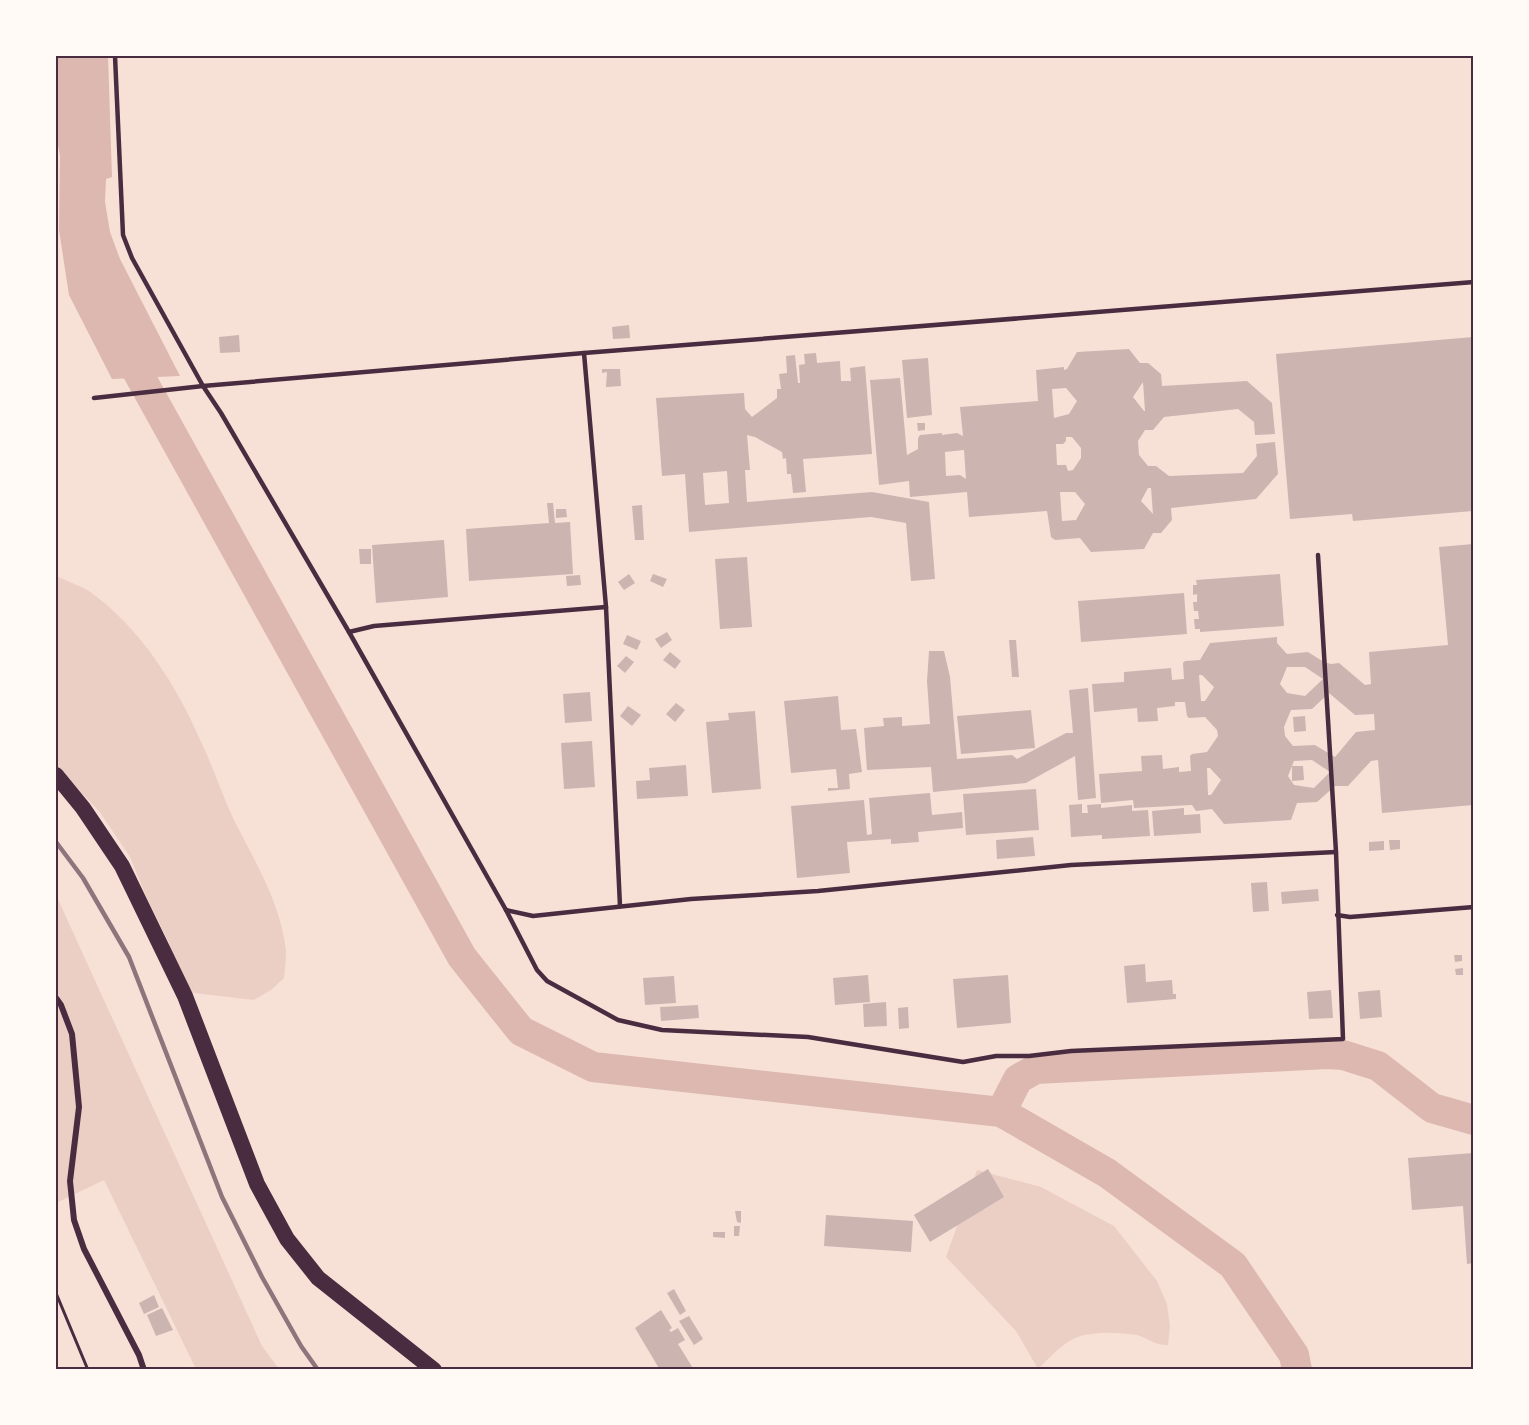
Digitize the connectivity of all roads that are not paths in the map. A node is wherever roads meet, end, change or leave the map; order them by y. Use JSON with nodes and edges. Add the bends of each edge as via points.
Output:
{"nodes":[{"id":1,"x":115,"y":56,"type":"edge"},
{"id":2,"x":1473,"y":282,"type":"edge"},
{"id":3,"x":584,"y":353,"type":"junction"},
{"id":4,"x":203,"y":386,"type":"junction"},
{"id":5,"x":94,"y":398,"type":"dead end"},
{"id":6,"x":1318,"y":555,"type":"dead end"},
{"id":7,"x":606,"y":607,"type":"junction"},
{"id":8,"x":349,"y":632,"type":"junction"},
{"id":9,"x":56,"y":774,"type":"edge"},
{"id":10,"x":1336,"y":852,"type":"junction"},
{"id":11,"x":620,"y":906,"type":"junction"},
{"id":12,"x":1473,"y":907,"type":"edge"},
{"id":13,"x":506,"y":910,"type":"junction"},
{"id":14,"x":1337,"y":915,"type":"junction"},
{"id":15,"x":56,"y":998,"type":"edge"},
{"id":16,"x":144,"y":1370,"type":"edge"},
{"id":17,"x":434,"y":1370,"type":"edge"}],
"edges":[{"from":1,"to":4,"type":"lane","via":[[123,235]]},
{"from":2,"to":3,"type":"lane"},
{"from":3,"to":4,"type":"lane"},
{"from":3,"to":7,"type":"lane"},
{"from":4,"to":5,"type":"lane"},
{"from":4,"to":8,"type":"lane"},
{"from":6,"to":10,"type":"lane"},
{"from":7,"to":8,"type":"lane","via":[[374,626]]},
{"from":7,"to":11,"type":"lane"},
{"from":8,"to":13,"type":"lane"},
{"from":9,"to":17,"type":"highway","via":[[122,866],[185,996],[256,1184],[287,1239],[318,1278]]},
{"from":10,"to":11,"type":"lane","via":[[1071,865]]},
{"from":10,"to":14,"type":"lane"},
{"from":11,"to":13,"type":"lane","via":[[532,916]]},
{"from":12,"to":14,"type":"lane"},
{"from":13,"to":14,"type":"lane","via":[[537,970],[547,981],[618,1020],[662,1029],[808,1037],[963,1062],[1071,1051],[1343,1039]]},
{"from":15,"to":16,"type":"street","via":[[72,1034],[79,1107],[70,1181],[74,1220],[84,1249]]}]}
